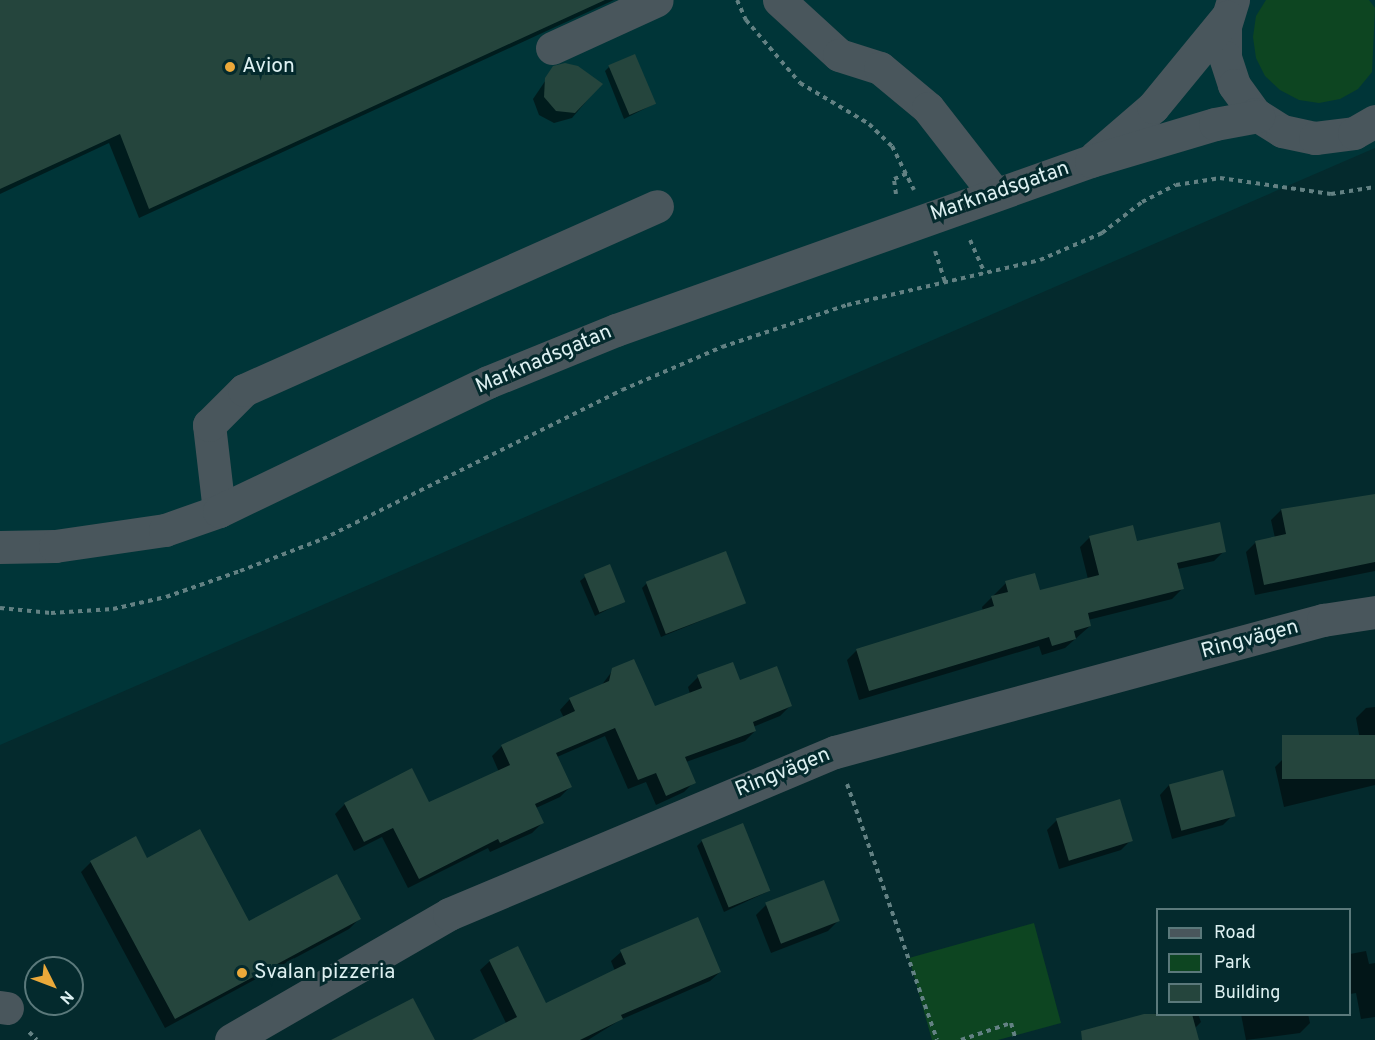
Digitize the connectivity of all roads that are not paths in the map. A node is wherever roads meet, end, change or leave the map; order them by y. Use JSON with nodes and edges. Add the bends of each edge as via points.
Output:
{"nodes":[{"id":1,"x":657,"y":0,"type":"edge"},
{"id":2,"x":779,"y":0,"type":"edge"},
{"id":3,"x":1230,"y":8,"type":"edge"},
{"id":4,"x":552,"y":48,"type":"dead end"},
{"id":5,"x":1258,"y":116,"type":"junction"},
{"id":6,"x":1375,"y":121,"type":"edge"},
{"id":7,"x":1091,"y":161,"type":"junction"},
{"id":8,"x":995,"y":194,"type":"junction"},
{"id":9,"x":657,"y":207,"type":"dead end"},
{"id":10,"x":219,"y":511,"type":"junction"},
{"id":11,"x":0,"y":547,"type":"edge"},
{"id":12,"x":1375,"y":612,"type":"edge"},
{"id":13,"x":231,"y":1040,"type":"edge"}],
"edges":[{"from":1,"to":4,"type":"street"},
{"from":2,"to":8,"type":"street","via":[[839,55],[880,68],[928,108]]},
{"from":3,"to":5,"type":"street","via":[[1224,46],[1228,71],[1242,98]]},
{"from":3,"to":7,"type":"street","name":"Marknadsgatan","via":[[1153,107]]},
{"from":5,"to":6,"type":"street","via":[[1282,131],[1315,138],[1354,133]]},
{"from":5,"to":7,"type":"street","name":"Marknadsgatan","via":[[1215,124]]},
{"from":7,"to":8,"type":"street","name":"Marknadsgatan"},
{"from":8,"to":10,"type":"street","name":"Marknadsgatan","via":[[616,330],[488,382]]},
{"from":9,"to":10,"type":"street","via":[[244,390],[209,425]]},
{"from":10,"to":11,"type":"street","name":"Marknadsgatan","via":[[165,530],[109,540]]},
{"from":12,"to":13,"type":"street","name":"Ringvägen","via":[[1323,620],[836,752],[449,914]]}]}
